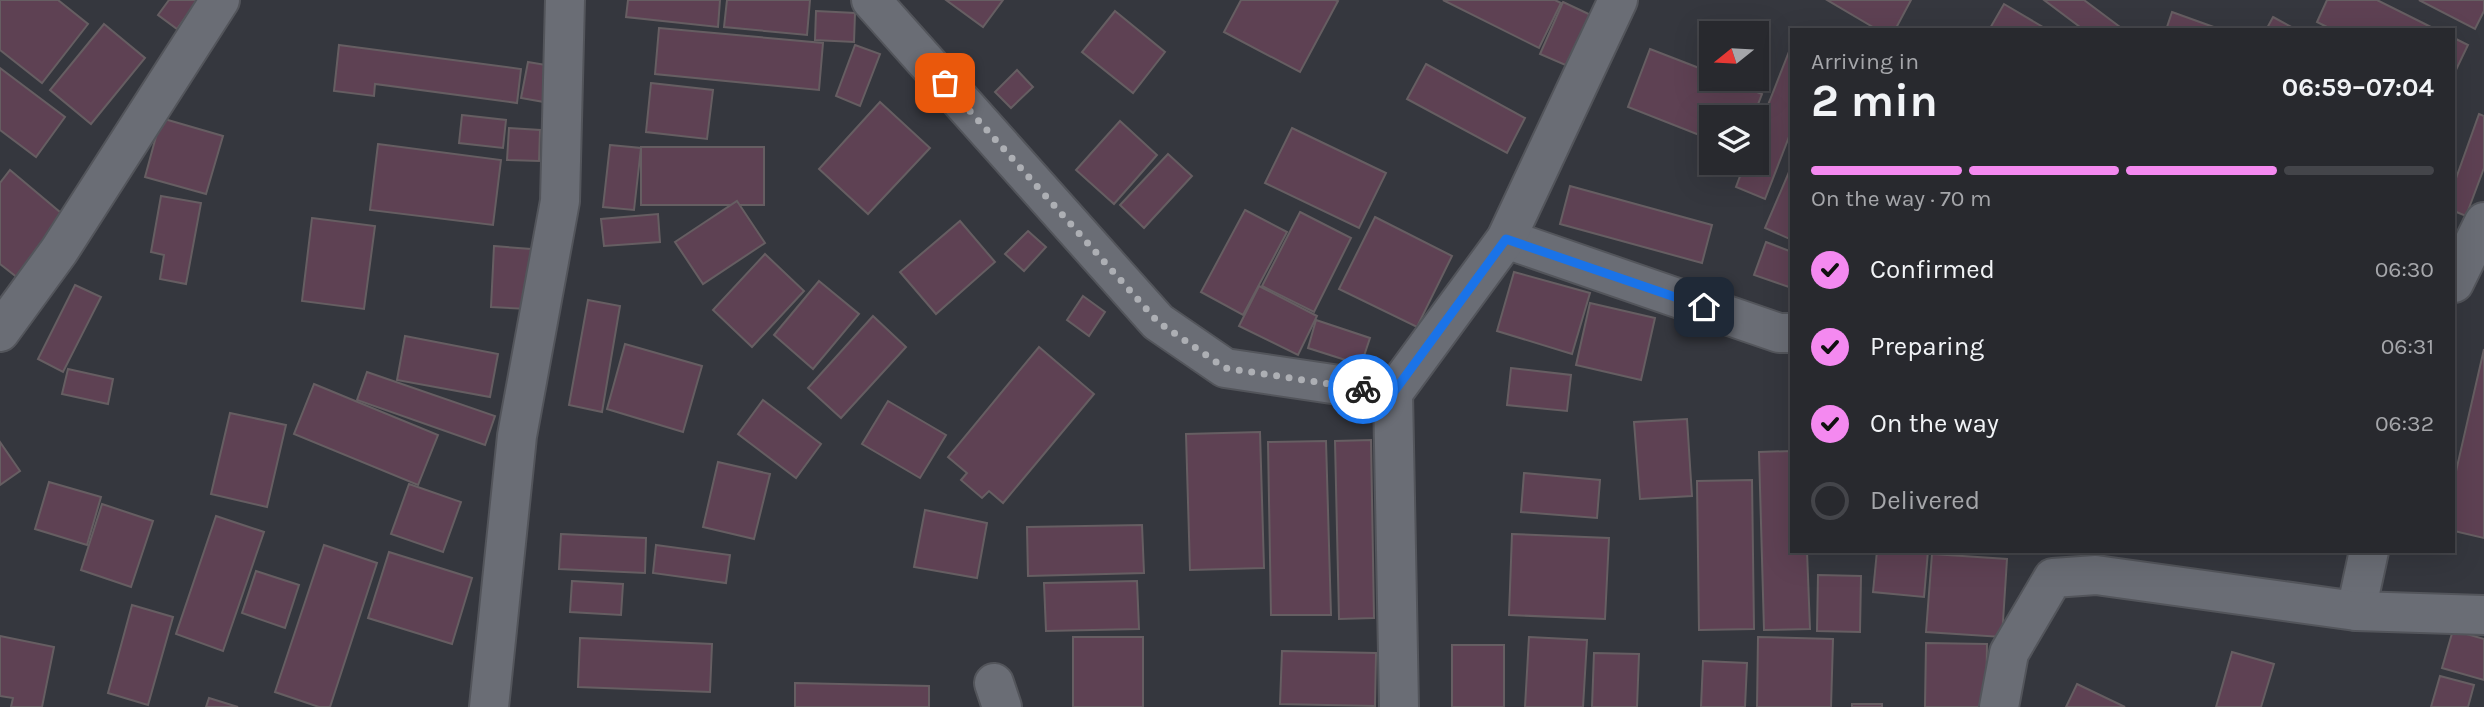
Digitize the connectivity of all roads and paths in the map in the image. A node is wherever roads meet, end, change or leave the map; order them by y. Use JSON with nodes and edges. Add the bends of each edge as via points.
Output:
{"nodes":[{"id":1,"x":220,"y":0,"type":"edge"},
{"id":2,"x":565,"y":0,"type":"edge"},
{"id":3,"x":871,"y":0,"type":"edge"},
{"id":4,"x":1618,"y":0,"type":"edge"},
{"id":5,"x":2484,"y":222,"type":"edge"},
{"id":6,"x":1506,"y":239,"type":"junction"},
{"id":7,"x":2455,"y":281,"type":"edge"},
{"id":8,"x":0,"y":332,"type":"edge"},
{"id":9,"x":1790,"y":333,"type":"edge"},
{"id":10,"x":1393,"y":393,"type":"junction"},
{"id":11,"x":2369,"y":553,"type":"edge"},
{"id":12,"x":2356,"y":611,"type":"junction"},
{"id":13,"x":2484,"y":615,"type":"edge"},
{"id":14,"x":489,"y":707,"type":"edge"},
{"id":15,"x":1399,"y":707,"type":"edge"},
{"id":16,"x":2000,"y":707,"type":"edge"}],
"edges":[{"from":1,"to":8,"type":"street","via":[[59,251]]},
{"from":2,"to":14,"type":"street","via":[[560,201],[517,436]]},
{"from":3,"to":10,"type":"street","via":[[1158,322],[1225,368]]},
{"from":4,"to":6,"type":"street"},
{"from":5,"to":7,"type":"street"},
{"from":6,"to":9,"type":"street"},
{"from":6,"to":10,"type":"street"},
{"from":10,"to":15,"type":"street"},
{"from":11,"to":12,"type":"street"},
{"from":12,"to":13,"type":"street"},
{"from":12,"to":16,"type":"street","via":[[2096,576],[2053,578],[2009,653]]}]}
